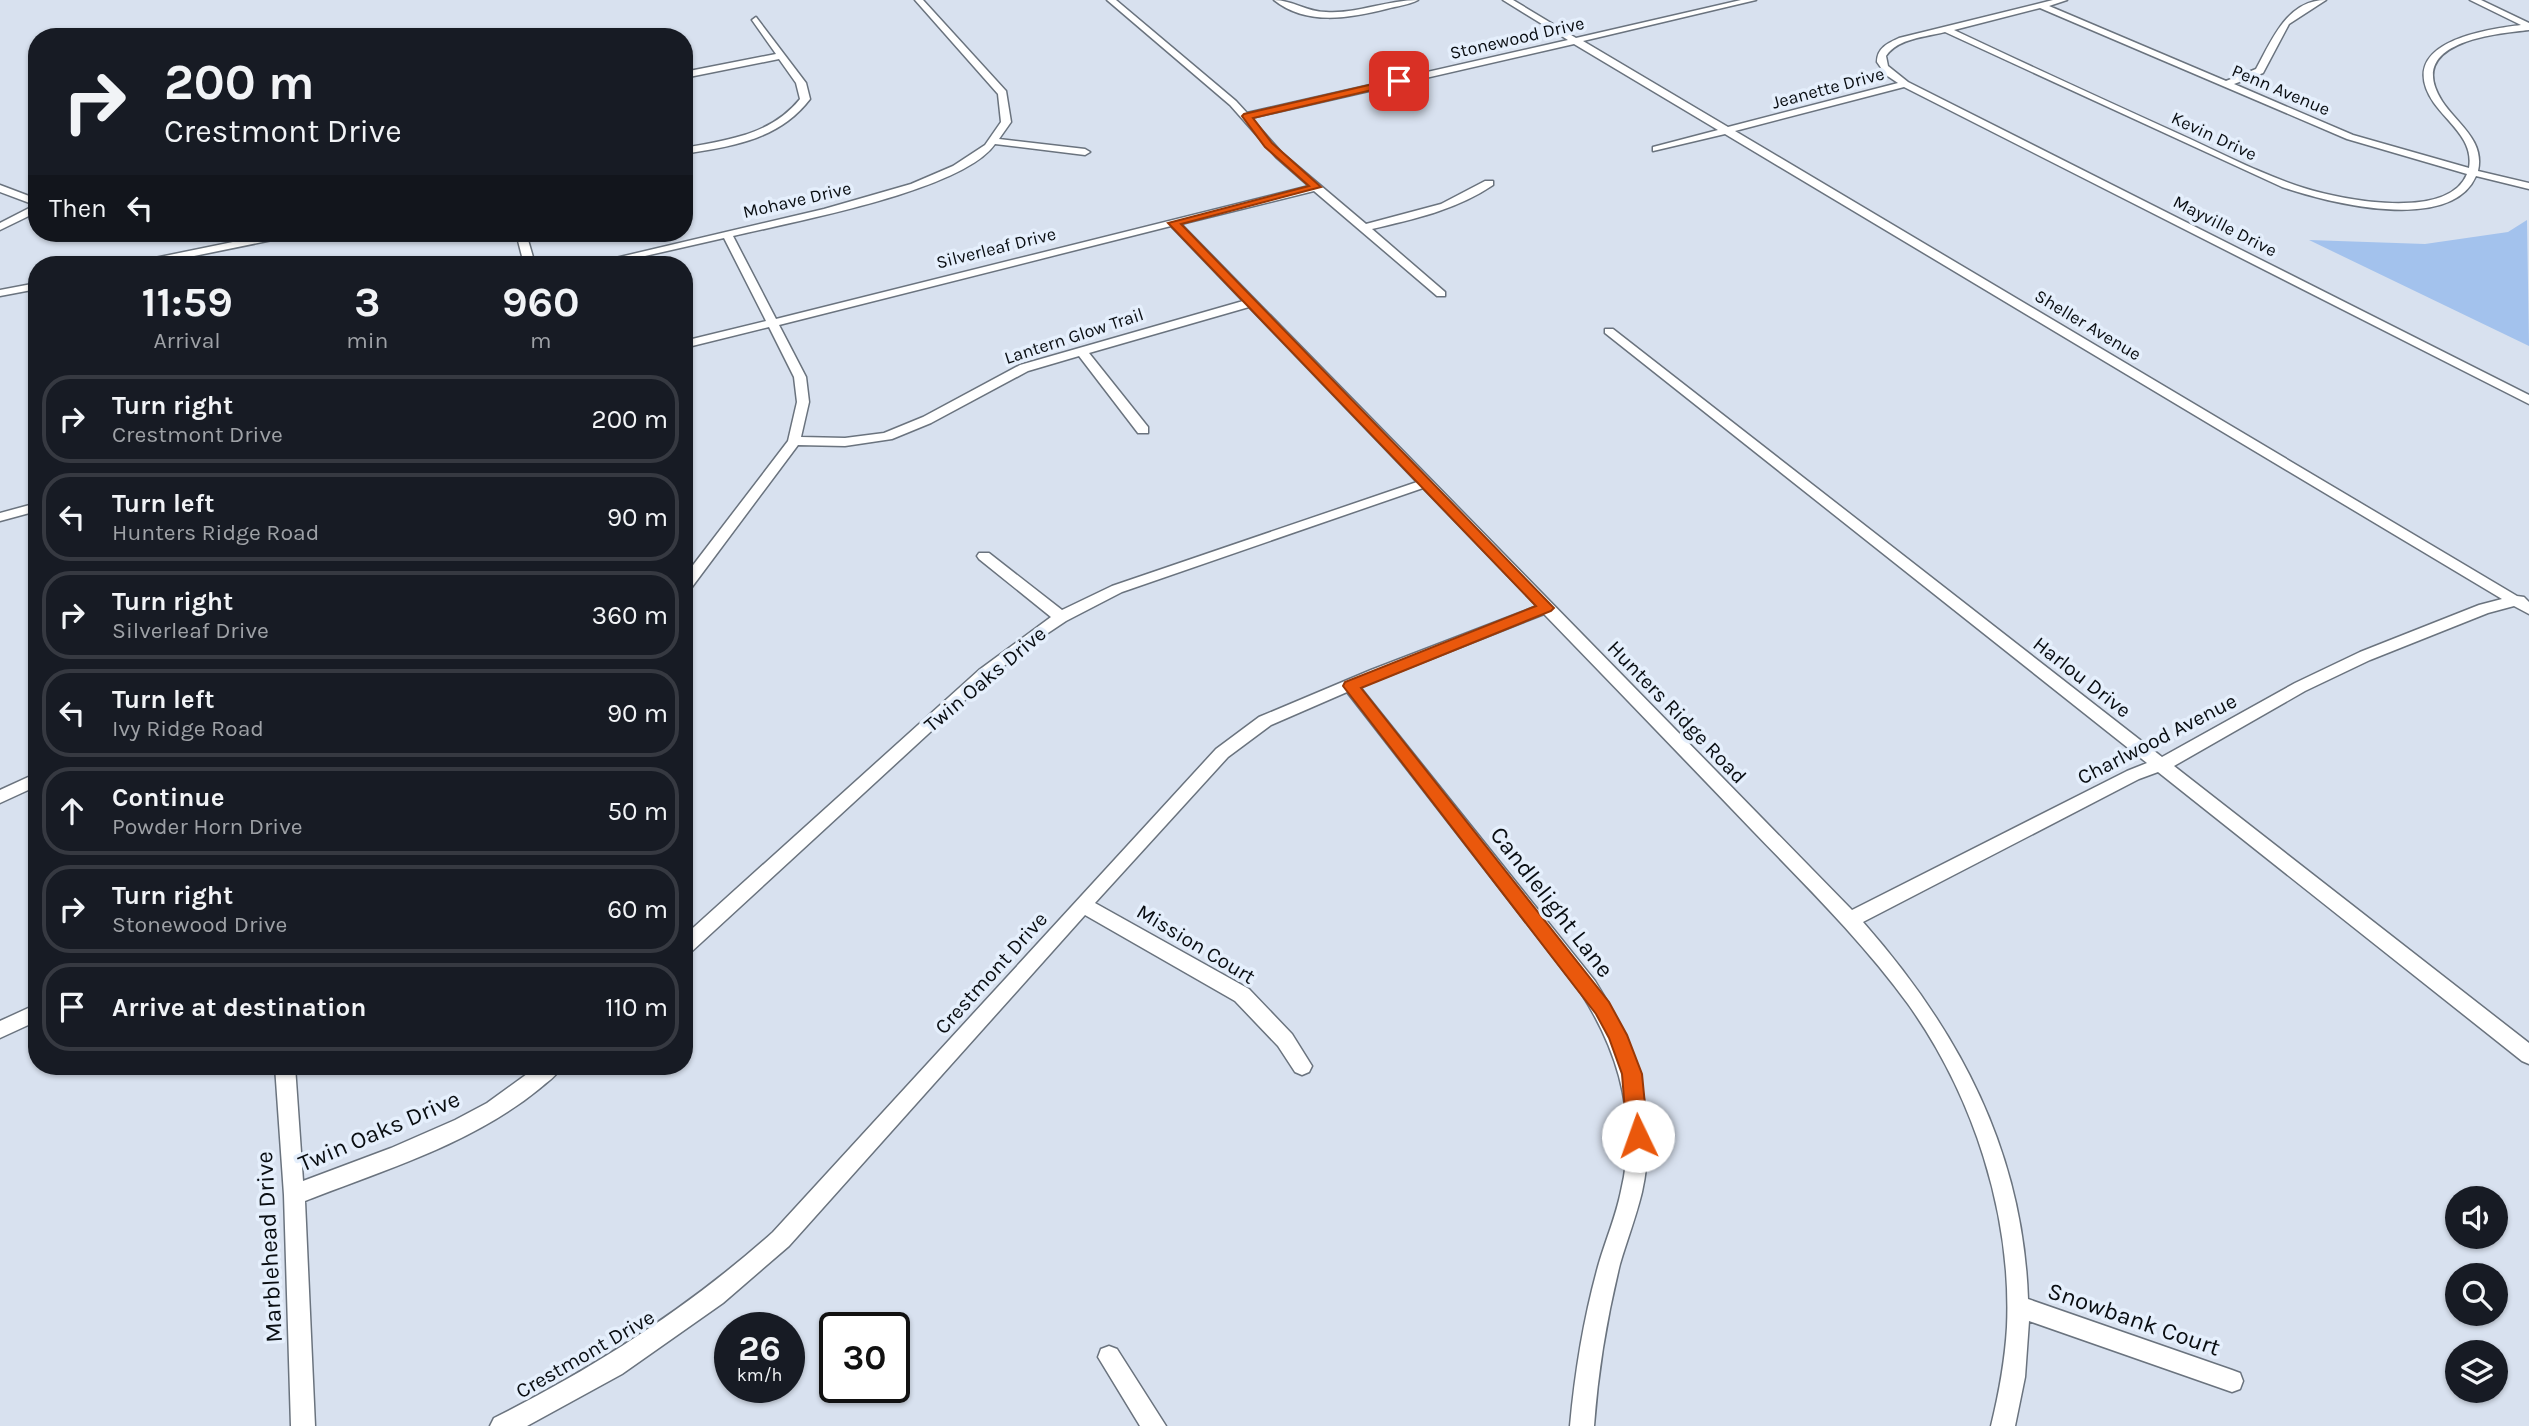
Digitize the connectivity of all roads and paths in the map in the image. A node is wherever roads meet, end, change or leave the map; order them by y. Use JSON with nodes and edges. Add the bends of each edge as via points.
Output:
{"nodes":[{"id":1,"x":919,"y":0,"type":"edge"},
{"id":2,"x":1111,"y":0,"type":"edge"},
{"id":3,"x":1278,"y":0,"type":"edge"},
{"id":4,"x":1414,"y":0,"type":"edge"},
{"id":5,"x":1507,"y":0,"type":"edge"},
{"id":6,"x":1752,"y":0,"type":"edge"},
{"id":7,"x":2028,"y":0,"type":"edge"},
{"id":8,"x":2063,"y":0,"type":"edge"},
{"id":9,"x":2322,"y":0,"type":"edge"},
{"id":10,"x":2474,"y":0,"type":"edge"},
{"id":11,"x":2041,"y":6,"type":"junction"},
{"id":12,"x":756,"y":20,"type":"dead end"},
{"id":13,"x":2529,"y":27,"type":"edge"},
{"id":14,"x":1946,"y":29,"type":"junction"},
{"id":15,"x":1575,"y":40,"type":"junction"},
{"id":16,"x":782,"y":56,"type":"junction"},
{"id":17,"x":693,"y":73,"type":"edge"},
{"id":18,"x":1905,"y":84,"type":"junction"},
{"id":19,"x":2226,"y":84,"type":"junction"},
{"id":20,"x":1247,"y":116,"type":"junction"},
{"id":21,"x":1729,"y":130,"type":"junction"},
{"id":22,"x":995,"y":141,"type":"junction"},
{"id":23,"x":693,"y":149,"type":"edge"},
{"id":24,"x":1656,"y":149,"type":"dead end"},
{"id":25,"x":1085,"y":152,"type":"dead end"},
{"id":26,"x":2472,"y":173,"type":"junction"},
{"id":27,"x":1489,"y":183,"type":"dead end"},
{"id":28,"x":1316,"y":187,"type":"junction"},
{"id":29,"x":2529,"y":187,"type":"edge"},
{"id":30,"x":0,"y":188,"type":"edge"},
{"id":31,"x":28,"y":201,"type":"edge"},
{"id":32,"x":28,"y":210,"type":"edge"},
{"id":33,"x":1174,"y":223,"type":"junction"},
{"id":34,"x":0,"y":227,"type":"edge"},
{"id":35,"x":1364,"y":228,"type":"junction"},
{"id":36,"x":727,"y":234,"type":"junction"},
{"id":37,"x":248,"y":242,"type":"edge"},
{"id":38,"x":692,"y":242,"type":"edge"},
{"id":39,"x":693,"y":242,"type":"edge"},
{"id":40,"x":179,"y":256,"type":"edge"},
{"id":41,"x":631,"y":256,"type":"edge"},
{"id":42,"x":28,"y":288,"type":"edge"},
{"id":43,"x":0,"y":293,"type":"edge"},
{"id":44,"x":1441,"y":294,"type":"dead end"},
{"id":45,"x":1250,"y":303,"type":"junction"},
{"id":46,"x":772,"y":323,"type":"junction"},
{"id":47,"x":1609,"y":331,"type":"dead end"},
{"id":48,"x":693,"y":343,"type":"edge"},
{"id":49,"x":1080,"y":350,"type":"junction"},
{"id":50,"x":2529,"y":400,"type":"edge"},
{"id":51,"x":1143,"y":430,"type":"dead end"},
{"id":52,"x":794,"y":441,"type":"junction"},
{"id":53,"x":1426,"y":483,"type":"junction"},
{"id":54,"x":28,"y":509,"type":"edge"},
{"id":55,"x":0,"y":517,"type":"edge"},
{"id":56,"x":984,"y":556,"type":"dead end"},
{"id":57,"x":693,"y":576,"type":"edge"},
{"id":58,"x":2525,"y":603,"type":"edge"},
{"id":59,"x":1546,"y":608,"type":"junction"},
{"id":60,"x":1060,"y":617,"type":"junction"},
{"id":61,"x":1351,"y":686,"type":"junction"},
{"id":62,"x":2161,"y":765,"type":"junction"},
{"id":63,"x":28,"y":783,"type":"edge"},
{"id":64,"x":0,"y":797,"type":"edge"},
{"id":65,"x":1083,"y":905,"type":"junction"},
{"id":66,"x":1850,"y":920,"type":"junction"},
{"id":67,"x":693,"y":940,"type":"edge"},
{"id":68,"x":28,"y":1016,"type":"edge"},
{"id":69,"x":0,"y":1030,"type":"edge"},
{"id":70,"x":2529,"y":1055,"type":"edge"},
{"id":71,"x":1302,"y":1066,"type":"dead end"},
{"id":72,"x":286,"y":1075,"type":"edge"},
{"id":73,"x":541,"y":1075,"type":"edge"},
{"id":74,"x":294,"y":1195,"type":"junction"},
{"id":75,"x":2019,"y":1307,"type":"junction"},
{"id":76,"x":1109,"y":1357,"type":"dead end"},
{"id":77,"x":2232,"y":1381,"type":"dead end"},
{"id":78,"x":303,"y":1426,"type":"edge"},
{"id":79,"x":502,"y":1426,"type":"edge"},
{"id":80,"x":1154,"y":1426,"type":"edge"},
{"id":81,"x":1582,"y":1426,"type":"edge"},
{"id":82,"x":2003,"y":1426,"type":"edge"}],
"edges":[{"from":1,"to":22,"type":"street","via":[[1003,93],[1005,121]]},
{"from":2,"to":20,"type":"street"},
{"from":3,"to":4,"type":"street","via":[[1310,15],[1334,16]]},
{"from":5,"to":15,"type":"street","name":"Sheller Avenue"},
{"from":6,"to":15,"type":"street","name":"Stonewood Drive"},
{"from":7,"to":11,"type":"street","name":"Penn Avenue"},
{"from":8,"to":11,"type":"street","name":"Jeanette Drive"},
{"from":9,"to":19,"type":"street","via":[[2285,23],[2260,71]]},
{"from":10,"to":13,"type":"street"},
{"from":11,"to":14,"type":"street","name":"Jeanette Drive"},
{"from":11,"to":19,"type":"street","name":"Penn Avenue"},
{"from":12,"to":16,"type":"street"},
{"from":13,"to":26,"type":"street","via":[[2459,41],[2440,52],[2429,66],[2430,89],[2475,153]]},
{"from":14,"to":18,"type":"street","name":"Jeanette Drive","via":[[1902,40],[1882,52],[1884,67]]},
{"from":14,"to":26,"type":"street","name":"Kevin Drive","via":[[2306,192],[2362,203],[2415,205],[2456,195]]},
{"from":15,"to":20,"type":"street","name":"Stonewood Drive"},
{"from":15,"to":21,"type":"street","name":"Sheller Avenue"},
{"from":16,"to":17,"type":"street"},
{"from":16,"to":23,"type":"street","via":[[805,91],[796,112],[757,134]]},
{"from":18,"to":21,"type":"street","name":"Jeanette Drive"},
{"from":18,"to":50,"type":"street","name":"Mayville Drive"},
{"from":19,"to":26,"type":"street","name":"Penn Avenue","via":[[2350,137]]},
{"from":20,"to":28,"type":"street","via":[[1279,156]]},
{"from":21,"to":24,"type":"street","name":"Jeanette Drive"},
{"from":21,"to":58,"type":"street","name":"Sheller Avenue"},
{"from":22,"to":25,"type":"street"},
{"from":22,"to":36,"type":"street","name":"Mohave Drive","via":[[964,164],[907,190]]},
{"from":26,"to":29,"type":"street","name":"Penn Avenue"},
{"from":27,"to":35,"type":"street","via":[[1450,206]]},
{"from":28,"to":33,"type":"street","name":"Silverleaf Drive"},
{"from":28,"to":35,"type":"street"},
{"from":30,"to":31,"type":"street"},
{"from":32,"to":34,"type":"street"},
{"from":33,"to":45,"type":"street","name":"Hunters Ridge Road"},
{"from":33,"to":46,"type":"street","name":"Silverleaf Drive"},
{"from":35,"to":44,"type":"street"},
{"from":36,"to":39,"type":"street","name":"Mohave Drive"},
{"from":36,"to":46,"type":"street"},
{"from":37,"to":40,"type":"street"},
{"from":38,"to":41,"type":"street","name":"Mohave Drive"},
{"from":42,"to":43,"type":"street"},
{"from":45,"to":49,"type":"street","name":"Lantern Glow Trail"},
{"from":45,"to":53,"type":"street","name":"Hunters Ridge Road"},
{"from":46,"to":48,"type":"street","name":"Silverleaf Drive"},
{"from":46,"to":52,"type":"street","via":[[803,388]]},
{"from":47,"to":62,"type":"street","name":"Harlou Drive"},
{"from":49,"to":51,"type":"street"},
{"from":49,"to":52,"type":"street","name":"Lantern Glow Trail","via":[[1024,368],[887,436],[845,442]]},
{"from":52,"to":57,"type":"street"},
{"from":53,"to":59,"type":"street","name":"Hunters Ridge Road"},
{"from":53,"to":60,"type":"street","name":"Twin Oaks Drive","via":[[1155,575]]},
{"from":54,"to":55,"type":"street"},
{"from":56,"to":60,"type":"street"},
{"from":58,"to":62,"type":"street","name":"Charlwood Avenue","via":[[2484,609],[2365,656]]},
{"from":59,"to":61,"type":"street","name":"Crestmont Drive"},
{"from":59,"to":66,"type":"street","name":"Hunters Ridge Road"},
{"from":60,"to":67,"type":"street","name":"Twin Oaks Drive","via":[[984,674]]},
{"from":61,"to":65,"type":"street","name":"Crestmont Drive","via":[[1290,709],[1242,736],[1189,787]]},
{"from":61,"to":81,"type":"street","name":"Candlelight Lane","via":[[1588,987],[1618,1035],[1632,1074],[1637,1154],[1590,1349]]},
{"from":62,"to":66,"type":"street","name":"Charlwood Avenue","via":[[2133,775]]},
{"from":62,"to":70,"type":"street","name":"Harlou Drive"},
{"from":63,"to":64,"type":"street"},
{"from":65,"to":71,"type":"street","name":"Mission Court","via":[[1242,995],[1285,1040]]},
{"from":65,"to":79,"type":"street","name":"Crestmont Drive","via":[[740,1277],[645,1349]]},
{"from":66,"to":75,"type":"street","name":"Hunters Ridge Road","via":[[1936,1030],[1976,1107],[2010,1229]]},
{"from":68,"to":69,"type":"street"},
{"from":72,"to":74,"type":"street","name":"Marblehead Drive"},
{"from":73,"to":74,"type":"street","name":"Twin Oaks Drive","via":[[478,1119]]},
{"from":74,"to":78,"type":"street","name":"Marblehead Drive"},
{"from":75,"to":77,"type":"street","name":"Snowbank Court"},
{"from":75,"to":82,"type":"street","name":"Hunters Ridge Road","via":[[2017,1353]]},
{"from":76,"to":80,"type":"street"}]}
